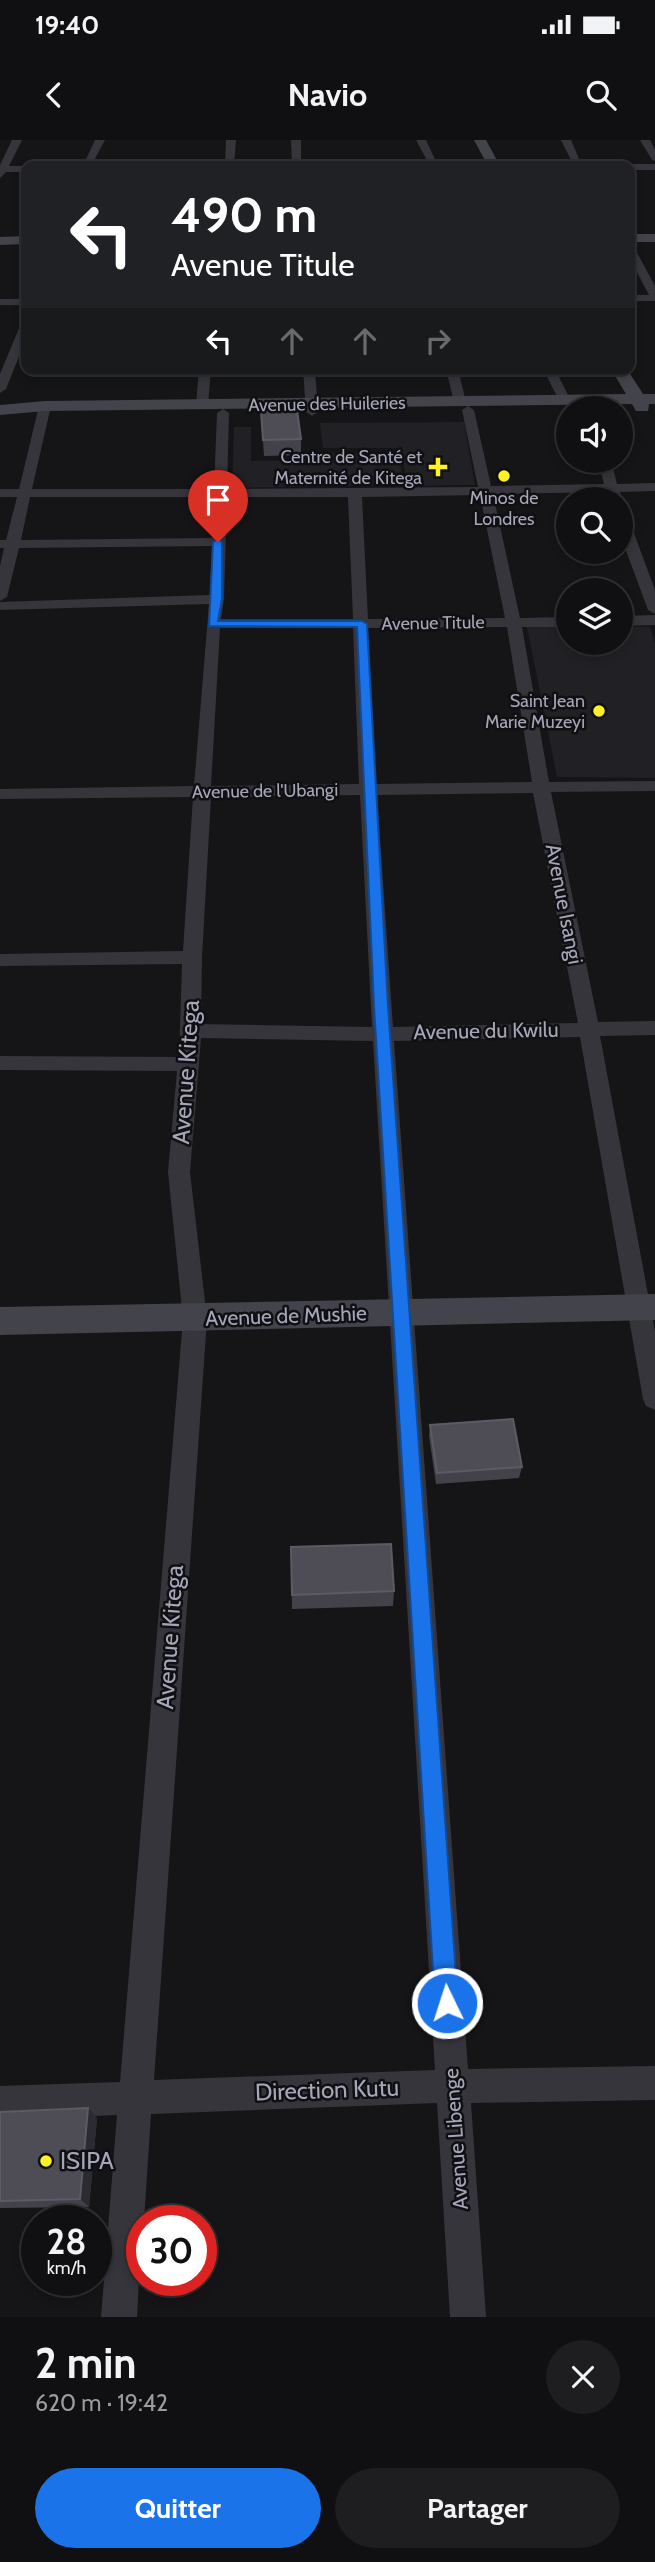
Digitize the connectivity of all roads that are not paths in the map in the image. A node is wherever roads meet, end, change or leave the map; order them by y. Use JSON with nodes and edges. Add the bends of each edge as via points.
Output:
{"nodes":[{"id":1,"x":17,"y":140,"type":"edge"},
{"id":2,"x":100,"y":140,"type":"edge"},
{"id":3,"x":231,"y":140,"type":"edge"},
{"id":4,"x":296,"y":140,"type":"edge"},
{"id":5,"x":421,"y":140,"type":"edge"},
{"id":6,"x":480,"y":140,"type":"edge"},
{"id":7,"x":566,"y":140,"type":"edge"},
{"id":8,"x":645,"y":140,"type":"edge"},
{"id":9,"x":655,"y":158,"type":"edge"},
{"id":10,"x":90,"y":161,"type":"edge"},
{"id":11,"x":230,"y":161,"type":"edge"},
{"id":12,"x":297,"y":161,"type":"edge"},
{"id":13,"x":432,"y":161,"type":"edge"},
{"id":14,"x":491,"y":161,"type":"edge"},
{"id":15,"x":576,"y":161,"type":"edge"},
{"id":16,"x":635,"y":167,"type":"edge"},
{"id":17,"x":655,"y":167,"type":"edge"},
{"id":18,"x":21,"y":169,"type":"edge"},
{"id":19,"x":1,"y":171,"type":"edge"},
{"id":20,"x":635,"y":238,"type":"edge"},
{"id":21,"x":655,"y":238,"type":"edge"},
{"id":22,"x":21,"y":240,"type":"edge"},
{"id":23,"x":0,"y":241,"type":"edge"},
{"id":24,"x":635,"y":259,"type":"edge"},
{"id":25,"x":655,"y":297,"type":"edge"},
{"id":26,"x":635,"y":298,"type":"edge"},
{"id":27,"x":0,"y":302,"type":"edge"},
{"id":28,"x":21,"y":302,"type":"edge"},
{"id":29,"x":21,"y":338,"type":"edge"},
{"id":30,"x":204,"y":375,"type":"edge"},
{"id":31,"x":309,"y":375,"type":"edge"},
{"id":32,"x":454,"y":375,"type":"edge"},
{"id":33,"x":552,"y":375,"type":"edge"},
{"id":34,"x":623,"y":375,"type":"edge"},
{"id":35,"x":0,"y":389,"type":"edge"},
{"id":36,"x":562,"y":396,"type":"edge"},
{"id":37,"x":642,"y":404,"type":"edge"},
{"id":38,"x":202,"y":405,"type":"junction"},
{"id":39,"x":556,"y":405,"type":"edge"},
{"id":40,"x":464,"y":406,"type":"junction"},
{"id":41,"x":311,"y":408,"type":"junction"},
{"id":42,"x":0,"y":410,"type":"edge"},
{"id":43,"x":44,"y":411,"type":"junction"},
{"id":44,"x":0,"y":417,"type":"edge"},
{"id":45,"x":222,"y":419,"type":"junction"},
{"id":46,"x":655,"y":487,"type":"edge"},
{"id":47,"x":633,"y":490,"type":"edge"},
{"id":48,"x":488,"y":491,"type":"junction"},
{"id":49,"x":556,"y":492,"type":"edge"},
{"id":50,"x":27,"y":493,"type":"junction"},
{"id":51,"x":219,"y":493,"type":"junction"},
{"id":52,"x":355,"y":493,"type":"junction"},
{"id":53,"x":0,"y":494,"type":"edge"},
{"id":54,"x":218,"y":542,"type":"junction"},
{"id":55,"x":7,"y":544,"type":"edge"},
{"id":56,"x":633,"y":550,"type":"edge"},
{"id":57,"x":0,"y":597,"type":"edge"},
{"id":58,"x":217,"y":599,"type":"junction"},
{"id":59,"x":0,"y":606,"type":"edge"},
{"id":60,"x":655,"y":610,"type":"edge"},
{"id":61,"x":655,"y":620,"type":"edge"},
{"id":62,"x":633,"y":621,"type":"edge"},
{"id":63,"x":556,"y":622,"type":"edge"},
{"id":64,"x":514,"y":623,"type":"junction"},
{"id":65,"x":213,"y":624,"type":"junction"},
{"id":66,"x":362,"y":624,"type":"junction"},
{"id":67,"x":655,"y":786,"type":"edge"},
{"id":68,"x":541,"y":787,"type":"junction"},
{"id":69,"x":368,"y":789,"type":"junction"},
{"id":70,"x":203,"y":792,"type":"junction"},
{"id":71,"x":0,"y":794,"type":"edge"},
{"id":72,"x":192,"y":957,"type":"junction"},
{"id":73,"x":0,"y":960,"type":"edge"},
{"id":74,"x":655,"y":1028,"type":"edge"},
{"id":75,"x":589,"y":1029,"type":"junction"},
{"id":76,"x":191,"y":1031,"type":"junction"},
{"id":77,"x":383,"y":1034,"type":"junction"},
{"id":78,"x":0,"y":1063,"type":"edge"},
{"id":79,"x":187,"y":1064,"type":"junction"},
{"id":80,"x":646,"y":1307,"type":"edge"},
{"id":81,"x":401,"y":1312,"type":"junction"},
{"id":82,"x":195,"y":1318,"type":"junction"},
{"id":83,"x":0,"y":1321,"type":"edge"},
{"id":84,"x":655,"y":1399,"type":"edge"},
{"id":85,"x":655,"y":2083,"type":"edge"},
{"id":86,"x":452,"y":2086,"type":"junction"},
{"id":87,"x":134,"y":2097,"type":"junction"},
{"id":88,"x":0,"y":2103,"type":"edge"},
{"id":89,"x":119,"y":2317,"type":"edge"},
{"id":90,"x":468,"y":2317,"type":"edge"}],
"edges":[{"from":1,"to":19,"type":"street"},
{"from":2,"to":10,"type":"street"},
{"from":3,"to":11,"type":"street"},
{"from":4,"to":12,"type":"street"},
{"from":5,"to":13,"type":"street"},
{"from":6,"to":14,"type":"main road"},
{"from":7,"to":15,"type":"street"},
{"from":8,"to":9,"type":"street"},
{"from":16,"to":17,"type":"street"},
{"from":18,"to":19,"type":"street"},
{"from":20,"to":21,"type":"main road"},
{"from":22,"to":23,"type":"main road"},
{"from":24,"to":25,"type":"street"},
{"from":25,"to":26,"type":"street"},
{"from":27,"to":28,"type":"street"},
{"from":29,"to":35,"type":"street"},
{"from":30,"to":38,"type":"street"},
{"from":31,"to":41,"type":"street"},
{"from":32,"to":40,"type":"street","name":"Avenue Isangi"},
{"from":33,"to":36,"type":"street"},
{"from":34,"to":37,"type":"main road"},
{"from":38,"to":41,"type":"main road","name":"Avenue des Huileries"},
{"from":38,"to":43,"type":"main road","name":"Avenue des Huileries"},
{"from":39,"to":40,"type":"main road","name":"Avenue des Huileries"},
{"from":40,"to":41,"type":"main road","name":"Avenue des Huileries"},
{"from":40,"to":48,"type":"street","name":"Avenue Isangi"},
{"from":41,"to":45,"type":"main road","name":"Avenue des Huileries"},
{"from":42,"to":43,"type":"main road","name":"Avenue des Huileries"},
{"from":43,"to":44,"type":"main road","name":"Avenue des Huileries"},
{"from":43,"to":45,"type":"main road","name":"Avenue des Huileries"},
{"from":43,"to":50,"type":"street"},
{"from":45,"to":51,"type":"street","name":"Avenue Kitega"},
{"from":46,"to":47,"type":"street"},
{"from":48,"to":49,"type":"street"},
{"from":48,"to":52,"type":"street"},
{"from":48,"to":64,"type":"street","name":"Avenue Isangi"},
{"from":50,"to":51,"type":"street"},
{"from":50,"to":53,"type":"street"},
{"from":50,"to":55,"type":"street"},
{"from":51,"to":52,"type":"street"},
{"from":51,"to":54,"type":"street","name":"Avenue Kitega"},
{"from":52,"to":66,"type":"street","name":"Avenue Libenge"},
{"from":54,"to":55,"type":"street"},
{"from":54,"to":58,"type":"street","name":"Avenue Kitega"},
{"from":55,"to":57,"type":"street"},
{"from":56,"to":60,"type":"street"},
{"from":58,"to":59,"type":"street"},
{"from":58,"to":65,"type":"street","name":"Avenue Kitega"},
{"from":61,"to":62,"type":"street"},
{"from":63,"to":64,"type":"street","name":"Avenue Titule"},
{"from":64,"to":66,"type":"street","name":"Avenue Titule"},
{"from":64,"to":68,"type":"street","name":"Avenue Isangi"},
{"from":65,"to":66,"type":"street","name":"Avenue Titule"},
{"from":65,"to":70,"type":"street","name":"Avenue Kitega"},
{"from":66,"to":69,"type":"street","name":"Avenue Libenge"},
{"from":67,"to":68,"type":"street","name":"Avenue de l'Ubangi"},
{"from":68,"to":69,"type":"street","name":"Avenue de l'Ubangi"},
{"from":68,"to":75,"type":"street","name":"Avenue Isangi"},
{"from":69,"to":70,"type":"street","name":"Avenue de l'Ubangi"},
{"from":69,"to":77,"type":"street","name":"Avenue Libenge"},
{"from":70,"to":71,"type":"street","name":"Avenue de l'Ubangi"},
{"from":70,"to":72,"type":"street","name":"Avenue Kitega"},
{"from":72,"to":73,"type":"street"},
{"from":72,"to":76,"type":"street","name":"Avenue Kitega"},
{"from":74,"to":75,"type":"street","name":"Avenue du Kwilu"},
{"from":75,"to":77,"type":"street","name":"Avenue du Kwilu"},
{"from":75,"to":80,"type":"street","name":"Avenue Isangi"},
{"from":76,"to":77,"type":"street","name":"Avenue du Kwilu"},
{"from":76,"to":79,"type":"street","name":"Avenue Kitega"},
{"from":77,"to":81,"type":"street","name":"Avenue Libenge"},
{"from":78,"to":79,"type":"street"},
{"from":79,"to":82,"type":"street","name":"Avenue Kitega","via":[[179,1172]]},
{"from":80,"to":81,"type":"main road","name":"Avenue de Mushie"},
{"from":80,"to":84,"type":"street","name":"Avenue Isangi"},
{"from":81,"to":82,"type":"main road","name":"Avenue de Mushie"},
{"from":81,"to":86,"type":"street","name":"Avenue Libenge"},
{"from":82,"to":83,"type":"main road","name":"Avenue de Mushie"},
{"from":82,"to":87,"type":"street","name":"Avenue Kitega"},
{"from":85,"to":86,"type":"street","name":"Direction Kutu"},
{"from":86,"to":87,"type":"street","name":"Direction Kutu"},
{"from":86,"to":90,"type":"street","name":"Avenue Libenge"},
{"from":87,"to":88,"type":"street","name":"Direction Kutu"},
{"from":87,"to":89,"type":"street","name":"Avenue Kitega"}]}
